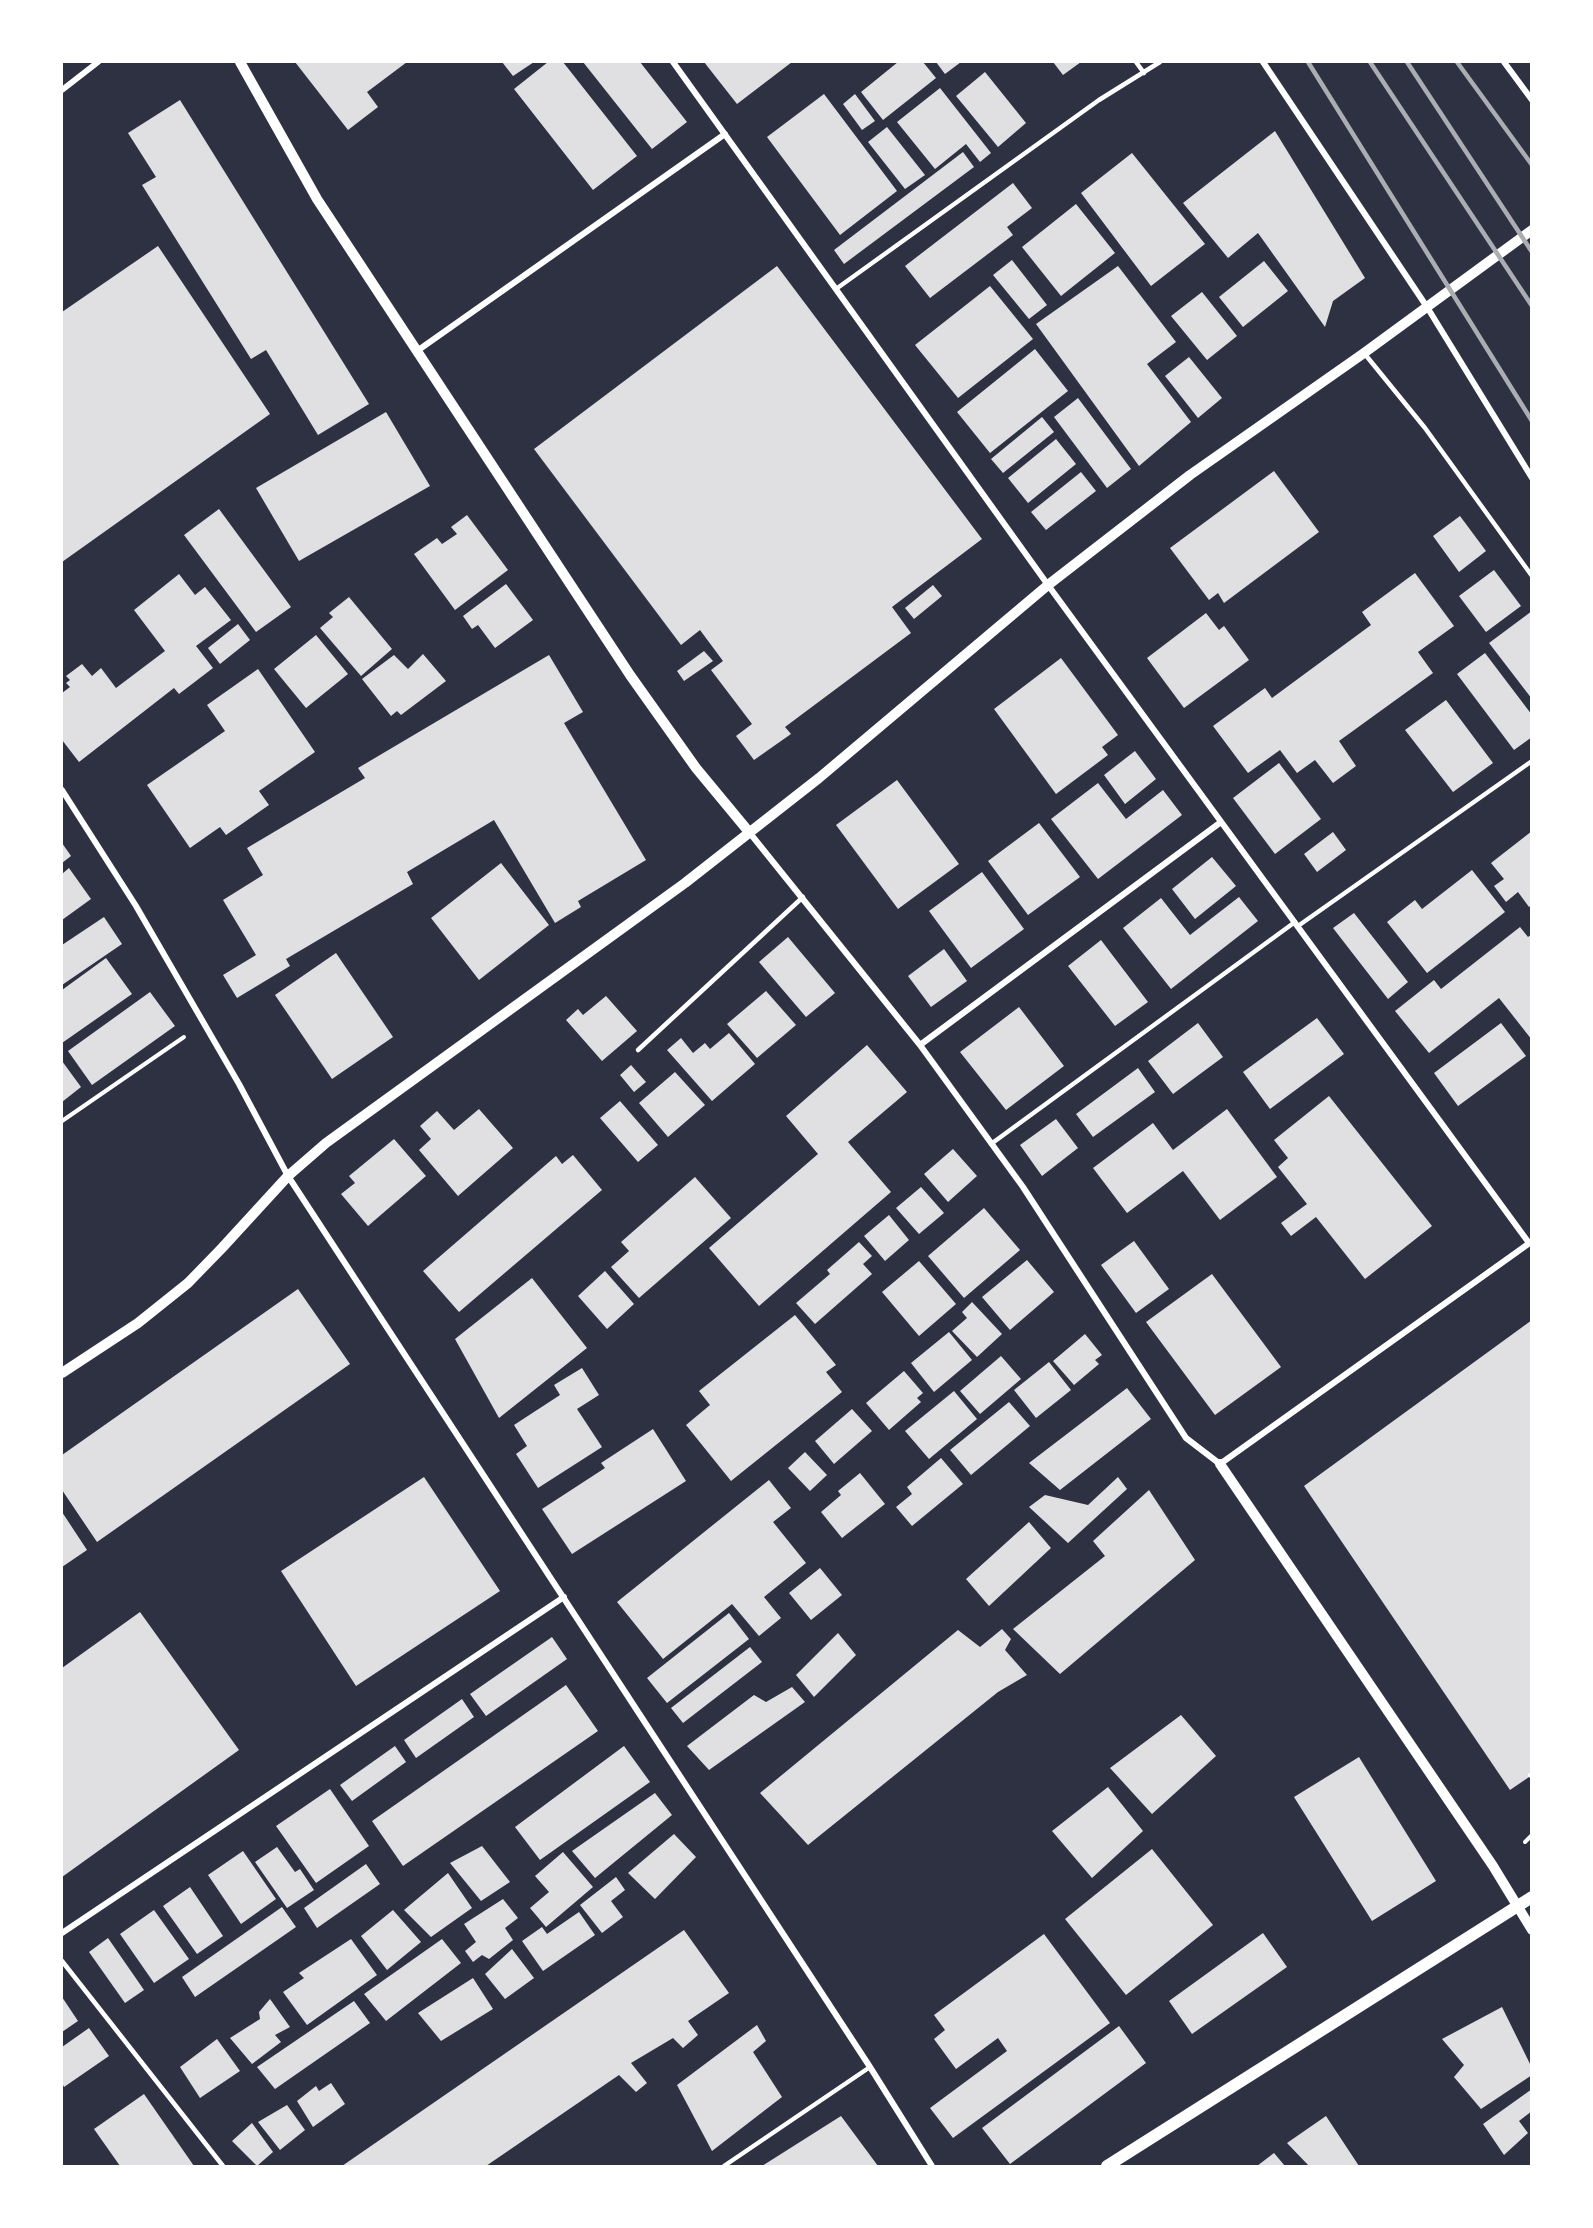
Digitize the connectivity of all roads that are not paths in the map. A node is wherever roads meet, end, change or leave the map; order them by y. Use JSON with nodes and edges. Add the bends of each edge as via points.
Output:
{"nodes":[{"id":1,"x":98,"y":62,"type":"edge"},
{"id":2,"x":240,"y":62,"type":"edge"},
{"id":3,"x":673,"y":62,"type":"edge"},
{"id":4,"x":1136,"y":62,"type":"edge"},
{"id":5,"x":1160,"y":62,"type":"edge"},
{"id":6,"x":1263,"y":62,"type":"edge"},
{"id":7,"x":1504,"y":62,"type":"edge"},
{"id":8,"x":1144,"y":73,"type":"junction"},
{"id":9,"x":62,"y":90,"type":"edge"},
{"id":10,"x":1532,"y":100,"type":"edge"},
{"id":11,"x":725,"y":134,"type":"junction"},
{"id":12,"x":1532,"y":230,"type":"edge"},
{"id":13,"x":836,"y":289,"type":"junction"},
{"id":14,"x":1427,"y":307,"type":"junction"},
{"id":15,"x":417,"y":351,"type":"junction"},
{"id":16,"x":1364,"y":353,"type":"junction"},
{"id":17,"x":1532,"y":478,"type":"edge"},
{"id":18,"x":1532,"y":576,"type":"edge"},
{"id":19,"x":1048,"y":585,"type":"junction"},
{"id":20,"x":1532,"y":761,"type":"edge"},
{"id":21,"x":62,"y":790,"type":"edge"},
{"id":22,"x":1221,"y":822,"type":"junction"},
{"id":23,"x":749,"y":832,"type":"junction"},
{"id":24,"x":803,"y":897,"type":"junction"},
{"id":25,"x":1297,"y":924,"type":"junction"},
{"id":26,"x":920,"y":1045,"type":"junction"},
{"id":27,"x":638,"y":1050,"type":"dead end"},
{"id":28,"x":991,"y":1144,"type":"junction"},
{"id":29,"x":288,"y":1176,"type":"junction"},
{"id":30,"x":1531,"y":1242,"type":"edge"},
{"id":31,"x":62,"y":1373,"type":"edge"},
{"id":32,"x":1220,"y":1464,"type":"junction"},
{"id":33,"x":564,"y":1597,"type":"junction"},
{"id":34,"x":1532,"y":1897,"type":"edge"},
{"id":35,"x":1518,"y":1906,"type":"junction"},
{"id":36,"x":1532,"y":1930,"type":"edge"},
{"id":37,"x":62,"y":1933,"type":"edge"},
{"id":38,"x":62,"y":1961,"type":"edge"},
{"id":39,"x":870,"y":2067,"type":"junction"},
{"id":40,"x":223,"y":2166,"type":"edge"},
{"id":41,"x":724,"y":2166,"type":"edge"},
{"id":42,"x":932,"y":2166,"type":"edge"},
{"id":43,"x":1107,"y":2166,"type":"edge"}],
"edges":[{"from":1,"to":9,"type":"street"},
{"from":2,"to":15,"type":"street","via":[[317,199]]},
{"from":3,"to":11,"type":"street"},
{"from":4,"to":8,"type":"lane"},
{"from":5,"to":8,"type":"lane"},
{"from":6,"to":14,"type":"street"},
{"from":7,"to":10,"type":"street"},
{"from":8,"to":13,"type":"lane","via":[[1099,100]]},
{"from":11,"to":13,"type":"street"},
{"from":11,"to":15,"type":"street"},
{"from":12,"to":14,"type":"street"},
{"from":13,"to":19,"type":"street"},
{"from":14,"to":16,"type":"street"},
{"from":14,"to":17,"type":"street"},
{"from":15,"to":23,"type":"street","via":[[630,675],[696,768]]},
{"from":16,"to":18,"type":"lane","via":[[1425,428]]},
{"from":16,"to":19,"type":"street","via":[[1190,476]]},
{"from":19,"to":22,"type":"street"},
{"from":19,"to":23,"type":"street"},
{"from":20,"to":25,"type":"lane"},
{"from":21,"to":29,"type":"street","via":[[136,906]]},
{"from":22,"to":25,"type":"street"},
{"from":22,"to":26,"type":"street"},
{"from":23,"to":24,"type":"street"},
{"from":23,"to":29,"type":"street","via":[[326,1143]]},
{"from":24,"to":26,"type":"street"},
{"from":24,"to":27,"type":"lane"},
{"from":25,"to":28,"type":"lane"},
{"from":25,"to":30,"type":"street"},
{"from":26,"to":28,"type":"street"},
{"from":28,"to":32,"type":"street","via":[[1186,1438]]},
{"from":29,"to":31,"type":"street","via":[[188,1283],[138,1323]]},
{"from":29,"to":33,"type":"street"},
{"from":30,"to":32,"type":"street"},
{"from":32,"to":35,"type":"street"},
{"from":33,"to":37,"type":"street"},
{"from":33,"to":39,"type":"street"},
{"from":34,"to":35,"type":"main road"},
{"from":35,"to":36,"type":"street"},
{"from":35,"to":43,"type":"main road"},
{"from":38,"to":40,"type":"lane"},
{"from":39,"to":41,"type":"lane"},
{"from":39,"to":42,"type":"street"}]}
